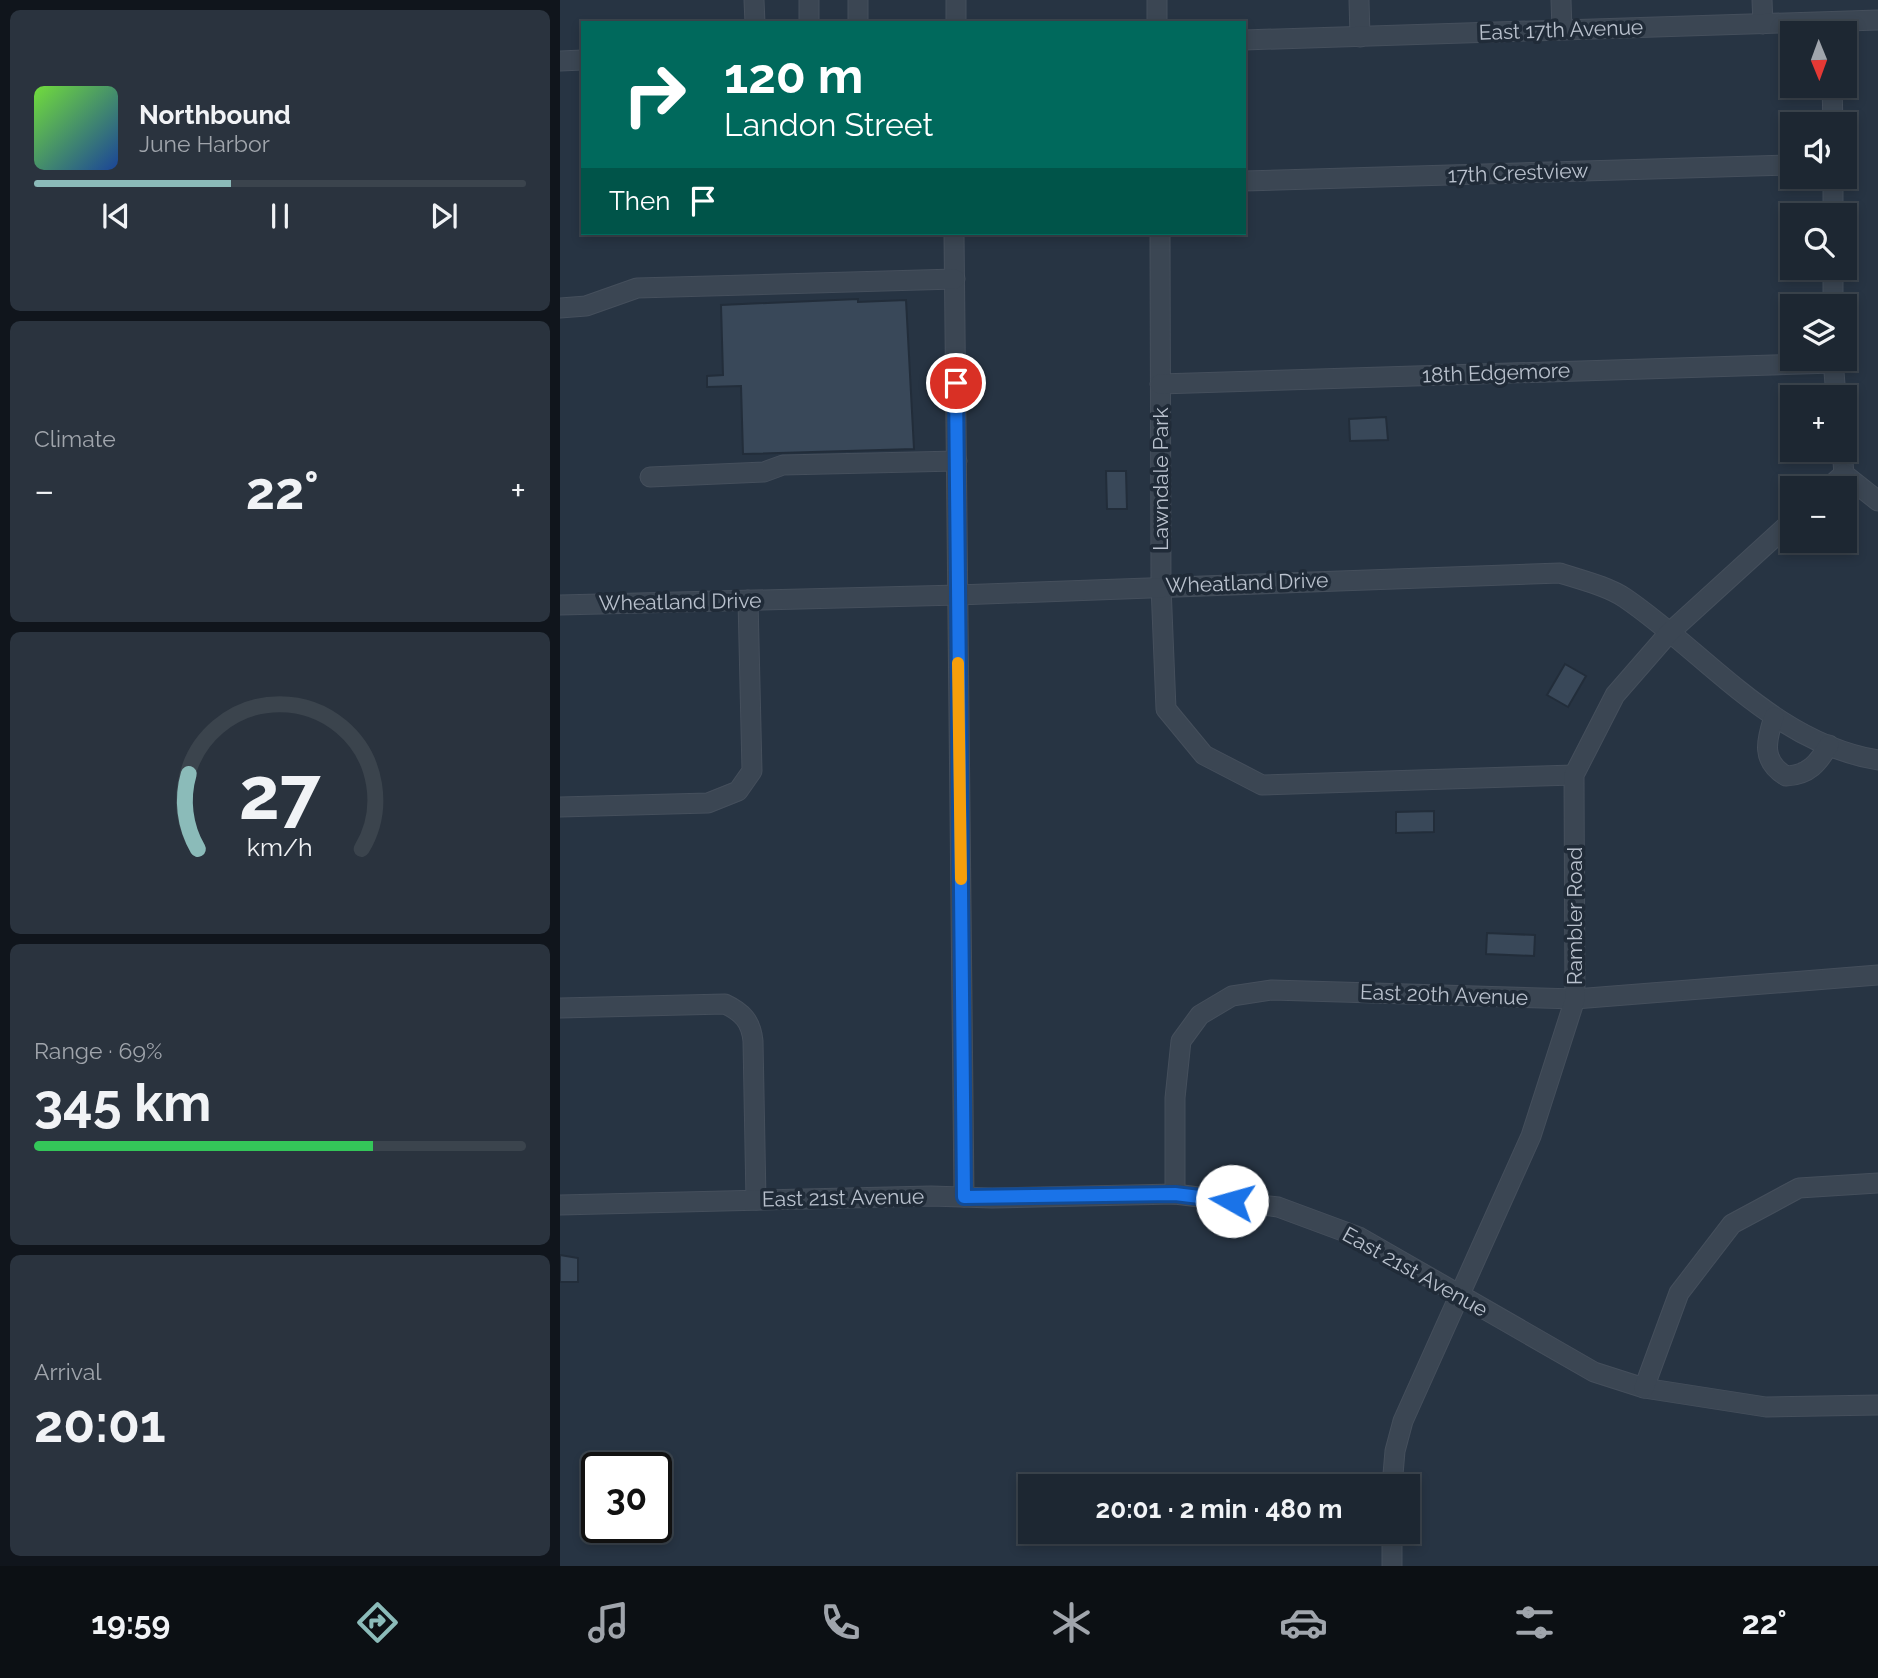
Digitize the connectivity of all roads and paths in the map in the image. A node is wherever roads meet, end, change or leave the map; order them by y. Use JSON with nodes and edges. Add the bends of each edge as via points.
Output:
{"nodes":[{"id":1,"x":754,"y":0,"type":"edge"},
{"id":2,"x":809,"y":0,"type":"edge"},
{"id":3,"x":858,"y":0,"type":"edge"},
{"id":4,"x":956,"y":0,"type":"edge"},
{"id":5,"x":1157,"y":0,"type":"edge"},
{"id":6,"x":1359,"y":0,"type":"edge"},
{"id":7,"x":1561,"y":0,"type":"edge"},
{"id":8,"x":1762,"y":0,"type":"edge"},
{"id":9,"x":1878,"y":20,"type":"edge"},
{"id":10,"x":755,"y":21,"type":"edge"},
{"id":11,"x":809,"y":21,"type":"edge"},
{"id":12,"x":858,"y":21,"type":"edge"},
{"id":13,"x":956,"y":21,"type":"edge"},
{"id":14,"x":1157,"y":21,"type":"edge"},
{"id":15,"x":1763,"y":24,"type":"junction"},
{"id":16,"x":1857,"y":24,"type":"edge"},
{"id":17,"x":1780,"y":25,"type":"edge"},
{"id":18,"x":1562,"y":30,"type":"junction"},
{"id":19,"x":1360,"y":37,"type":"junction"},
{"id":20,"x":1246,"y":40,"type":"edge"},
{"id":21,"x":581,"y":60,"type":"edge"},
{"id":22,"x":560,"y":61,"type":"edge"},
{"id":23,"x":1780,"y":165,"type":"edge"},
{"id":24,"x":1246,"y":181,"type":"edge"},
{"id":25,"x":954,"y":235,"type":"edge"},
{"id":26,"x":1160,"y":235,"type":"edge"},
{"id":27,"x":955,"y":279,"type":"junction"},
{"id":28,"x":560,"y":307,"type":"edge"},
{"id":29,"x":1780,"y":363,"type":"edge"},
{"id":30,"x":1160,"y":384,"type":"junction"},
{"id":31,"x":957,"y":461,"type":"junction"},
{"id":32,"x":1843,"y":462,"type":"edge"},
{"id":33,"x":1844,"y":474,"type":"junction"},
{"id":34,"x":1842,"y":476,"type":"edge"},
{"id":35,"x":650,"y":477,"type":"dead end"},
{"id":36,"x":1878,"y":501,"type":"edge"},
{"id":37,"x":1780,"y":532,"type":"edge"},
{"id":38,"x":1161,"y":586,"type":"junction"},
{"id":39,"x":958,"y":595,"type":"junction"},
{"id":40,"x":748,"y":600,"type":"junction"},
{"id":41,"x":560,"y":605,"type":"edge"},
{"id":42,"x":1669,"y":633,"type":"junction"},
{"id":43,"x":1774,"y":717,"type":"junction"},
{"id":44,"x":1829,"y":745,"type":"junction"},
{"id":45,"x":1878,"y":760,"type":"edge"},
{"id":46,"x":1574,"y":775,"type":"junction"},
{"id":47,"x":560,"y":807,"type":"edge"},
{"id":48,"x":1878,"y":975,"type":"edge"},
{"id":49,"x":1575,"y":999,"type":"junction"},
{"id":50,"x":560,"y":1008,"type":"edge"},
{"id":51,"x":1878,"y":1183,"type":"edge"},
{"id":52,"x":1175,"y":1194,"type":"junction"},
{"id":53,"x":964,"y":1197,"type":"junction"},
{"id":54,"x":756,"y":1200,"type":"junction"},
{"id":55,"x":560,"y":1205,"type":"edge"},
{"id":56,"x":1459,"y":1295,"type":"junction"},
{"id":57,"x":1644,"y":1388,"type":"junction"},
{"id":58,"x":1878,"y":1405,"type":"edge"},
{"id":59,"x":1393,"y":1474,"type":"edge"},
{"id":60,"x":1392,"y":1544,"type":"edge"},
{"id":61,"x":1392,"y":1566,"type":"edge"}],
"edges":[{"from":1,"to":10,"type":"street"},
{"from":2,"to":11,"type":"street"},
{"from":3,"to":12,"type":"street"},
{"from":4,"to":13,"type":"street"},
{"from":5,"to":14,"type":"street"},
{"from":6,"to":19,"type":"street"},
{"from":7,"to":18,"type":"street"},
{"from":8,"to":15,"type":"street"},
{"from":9,"to":16,"type":"street","name":"East 17th Avenue"},
{"from":15,"to":17,"type":"street","name":"East 17th Avenue"},
{"from":15,"to":18,"type":"street","name":"East 17th Avenue"},
{"from":18,"to":19,"type":"street","name":"East 17th Avenue"},
{"from":19,"to":20,"type":"street","name":"East 17th Avenue"},
{"from":21,"to":22,"type":"street"},
{"from":23,"to":24,"type":"street","name":"17th Crestview"},
{"from":25,"to":27,"type":"street"},
{"from":26,"to":30,"type":"street","name":"Lawndale Park"},
{"from":27,"to":28,"type":"street","via":[[637,288],[586,306]]},
{"from":27,"to":31,"type":"street"},
{"from":29,"to":30,"type":"street","name":"18th Edgemore"},
{"from":30,"to":38,"type":"street","name":"Lawndale Park"},
{"from":31,"to":35,"type":"street","via":[[783,465],[764,472]]},
{"from":31,"to":39,"type":"street"},
{"from":32,"to":33,"type":"street"},
{"from":33,"to":34,"type":"street"},
{"from":33,"to":36,"type":"street"},
{"from":37,"to":42,"type":"street","name":"Rambler Road"},
{"from":38,"to":39,"type":"street","name":"Wheatland Drive"},
{"from":38,"to":42,"type":"street","name":"Wheatland Drive","via":[[1560,573],[1623,596]]},
{"from":38,"to":46,"type":"street","name":"Lawndale Park","via":[[1166,709],[1204,755],[1262,785]]},
{"from":39,"to":40,"type":"street","name":"Wheatland Drive"},
{"from":39,"to":53,"type":"street"},
{"from":40,"to":41,"type":"street","name":"Wheatland Drive"},
{"from":40,"to":47,"type":"street","via":[[752,771],[738,791],[708,803]]},
{"from":42,"to":43,"type":"street","name":"Wheatland Drive"},
{"from":42,"to":46,"type":"street","name":"Rambler Road","via":[[1615,695]]},
{"from":43,"to":44,"type":"street","name":"Wheatland Drive"},
{"from":43,"to":44,"type":"street","via":[[1766,753],[1786,776],[1810,770]]},
{"from":44,"to":45,"type":"street","name":"Wheatland Drive"},
{"from":46,"to":49,"type":"street","name":"Rambler Road"},
{"from":48,"to":49,"type":"street","name":"East 20th Avenue"},
{"from":49,"to":52,"type":"street","name":"East 20th Avenue","via":[[1272,990],[1232,996],[1200,1015],[1181,1041],[1175,1098]]},
{"from":49,"to":56,"type":"street","name":"Rambler Road","via":[[1531,1136]]},
{"from":50,"to":54,"type":"street","via":[[725,1004],[741,1011],[752,1028]]},
{"from":51,"to":57,"type":"street","via":[[1799,1188],[1732,1224],[1679,1293]]},
{"from":52,"to":53,"type":"street","name":"East 21st Avenue"},
{"from":52,"to":56,"type":"street","name":"East 21st Avenue","via":[[1278,1208],[1359,1237]]},
{"from":53,"to":54,"type":"street","name":"East 21st Avenue"},
{"from":54,"to":55,"type":"street","name":"East 21st Avenue"},
{"from":56,"to":57,"type":"street","name":"East 21st Avenue","via":[[1594,1372]]},
{"from":56,"to":59,"type":"street","name":"Rambler Road","via":[[1403,1421]]},
{"from":57,"to":58,"type":"street","name":"East 21st Avenue","via":[[1766,1407]]},
{"from":60,"to":61,"type":"street"}]}
